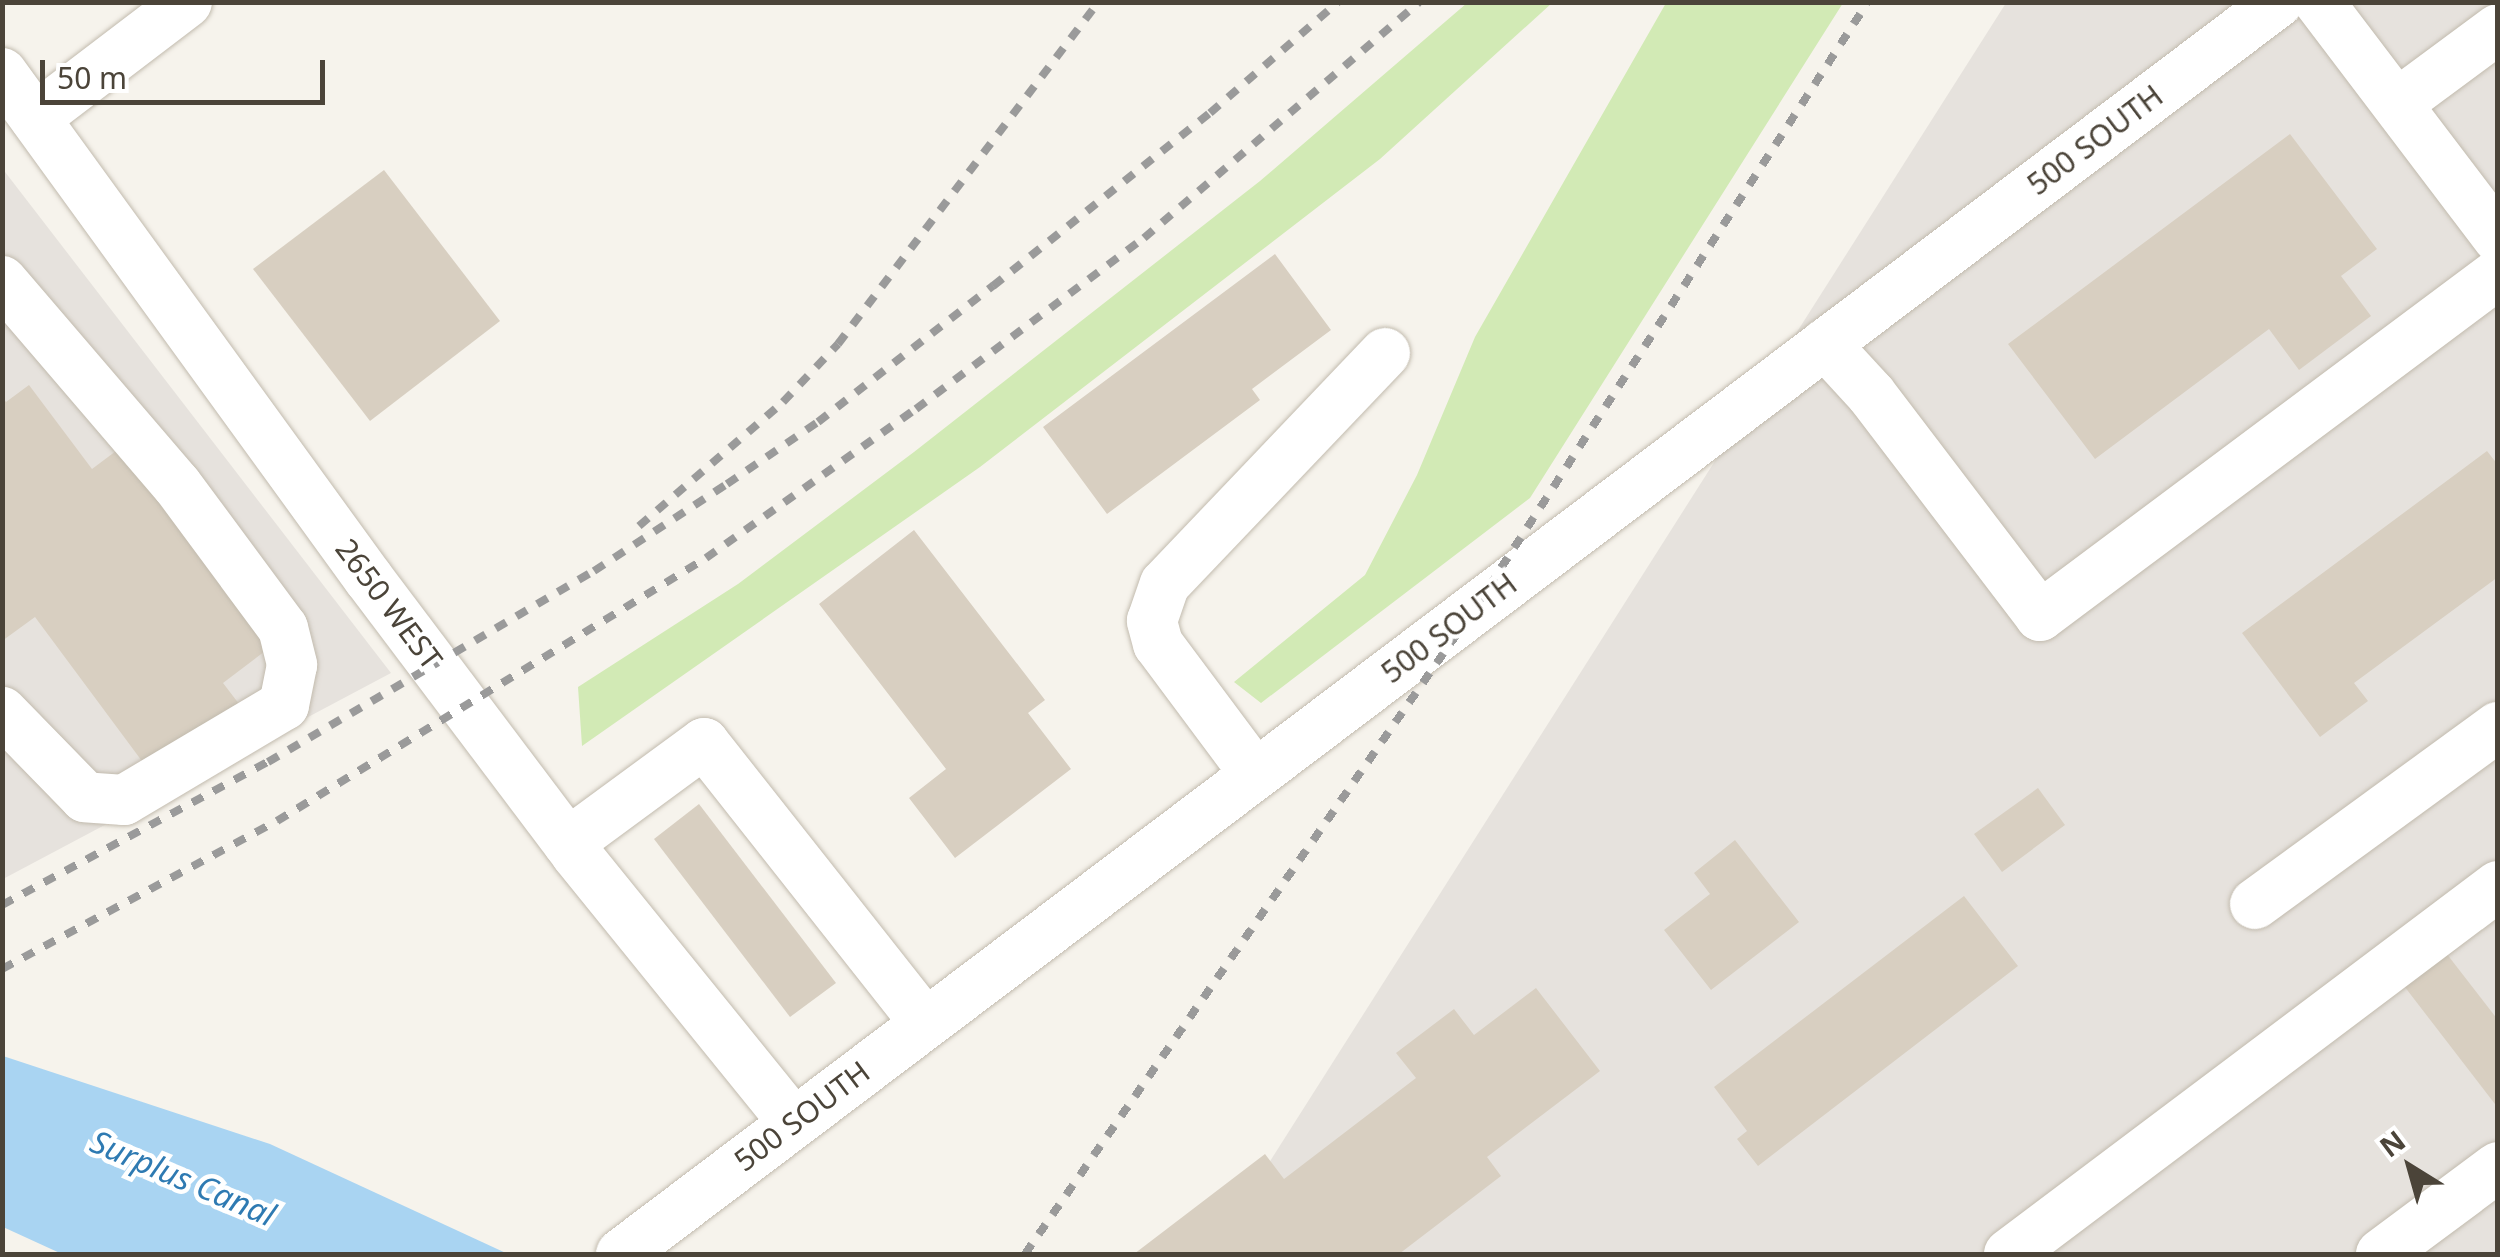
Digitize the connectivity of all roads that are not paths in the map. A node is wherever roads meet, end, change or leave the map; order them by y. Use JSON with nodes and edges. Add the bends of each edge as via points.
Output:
{"nodes":[{"id":1,"x":187,"y":2,"type":"edge"},
{"id":2,"x":2278,"y":2,"type":"edge"},
{"id":3,"x":2319,"y":2,"type":"edge"},
{"id":4,"x":2498,"y":29,"type":"edge"},
{"id":5,"x":13,"y":94,"type":"edge"},
{"id":6,"x":2398,"y":103,"type":"junction"},
{"id":7,"x":2490,"y":212,"type":"edge"},
{"id":8,"x":2498,"y":274,"type":"edge"},
{"id":9,"x":2,"y":281,"type":"edge"},
{"id":10,"x":1826,"y":344,"type":"junction"},
{"id":11,"x":1385,"y":353,"type":"dead end"},
{"id":12,"x":2,"y":712,"type":"edge"},
{"id":13,"x":2498,"y":727,"type":"edge"},
{"id":14,"x":1255,"y":774,"type":"junction"},
{"id":15,"x":568,"y":844,"type":"junction"},
{"id":16,"x":2498,"y":886,"type":"edge"},
{"id":17,"x":2255,"y":904,"type":"dead end"},
{"id":18,"x":925,"y":1022,"type":"junction"},
{"id":19,"x":792,"y":1122,"type":"junction"},
{"id":20,"x":2498,"y":1167,"type":"edge"},
{"id":21,"x":621,"y":1254,"type":"edge"},
{"id":22,"x":2008,"y":1254,"type":"edge"},
{"id":23,"x":2381,"y":1254,"type":"edge"}],
"edges":[{"from":1,"to":5,"type":"street"},
{"from":2,"to":10,"type":"street","name":"500 SOUTH"},
{"from":3,"to":6,"type":"street"},
{"from":4,"to":6,"type":"street"},
{"from":5,"to":15,"type":"street","name":"2650 WEST"},
{"from":6,"to":7,"type":"street"},
{"from":8,"to":10,"type":"street","via":[[2040,616]]},
{"from":9,"to":12,"type":"street","via":[[177,485],[283,628],[292,665],[284,705],[124,800],[84,798]]},
{"from":10,"to":14,"type":"street","name":"500 SOUTH"},
{"from":11,"to":14,"type":"street","via":[[1165,584],[1152,621],[1158,644]]},
{"from":13,"to":17,"type":"street"},
{"from":14,"to":18,"type":"street","name":"500 SOUTH"},
{"from":15,"to":18,"type":"street","via":[[704,742]]},
{"from":15,"to":19,"type":"street","name":"2650 WEST"},
{"from":16,"to":22,"type":"street"},
{"from":18,"to":19,"type":"street","name":"500 SOUTH"},
{"from":19,"to":21,"type":"street","name":"500 SOUTH"},
{"from":20,"to":23,"type":"street"}]}
